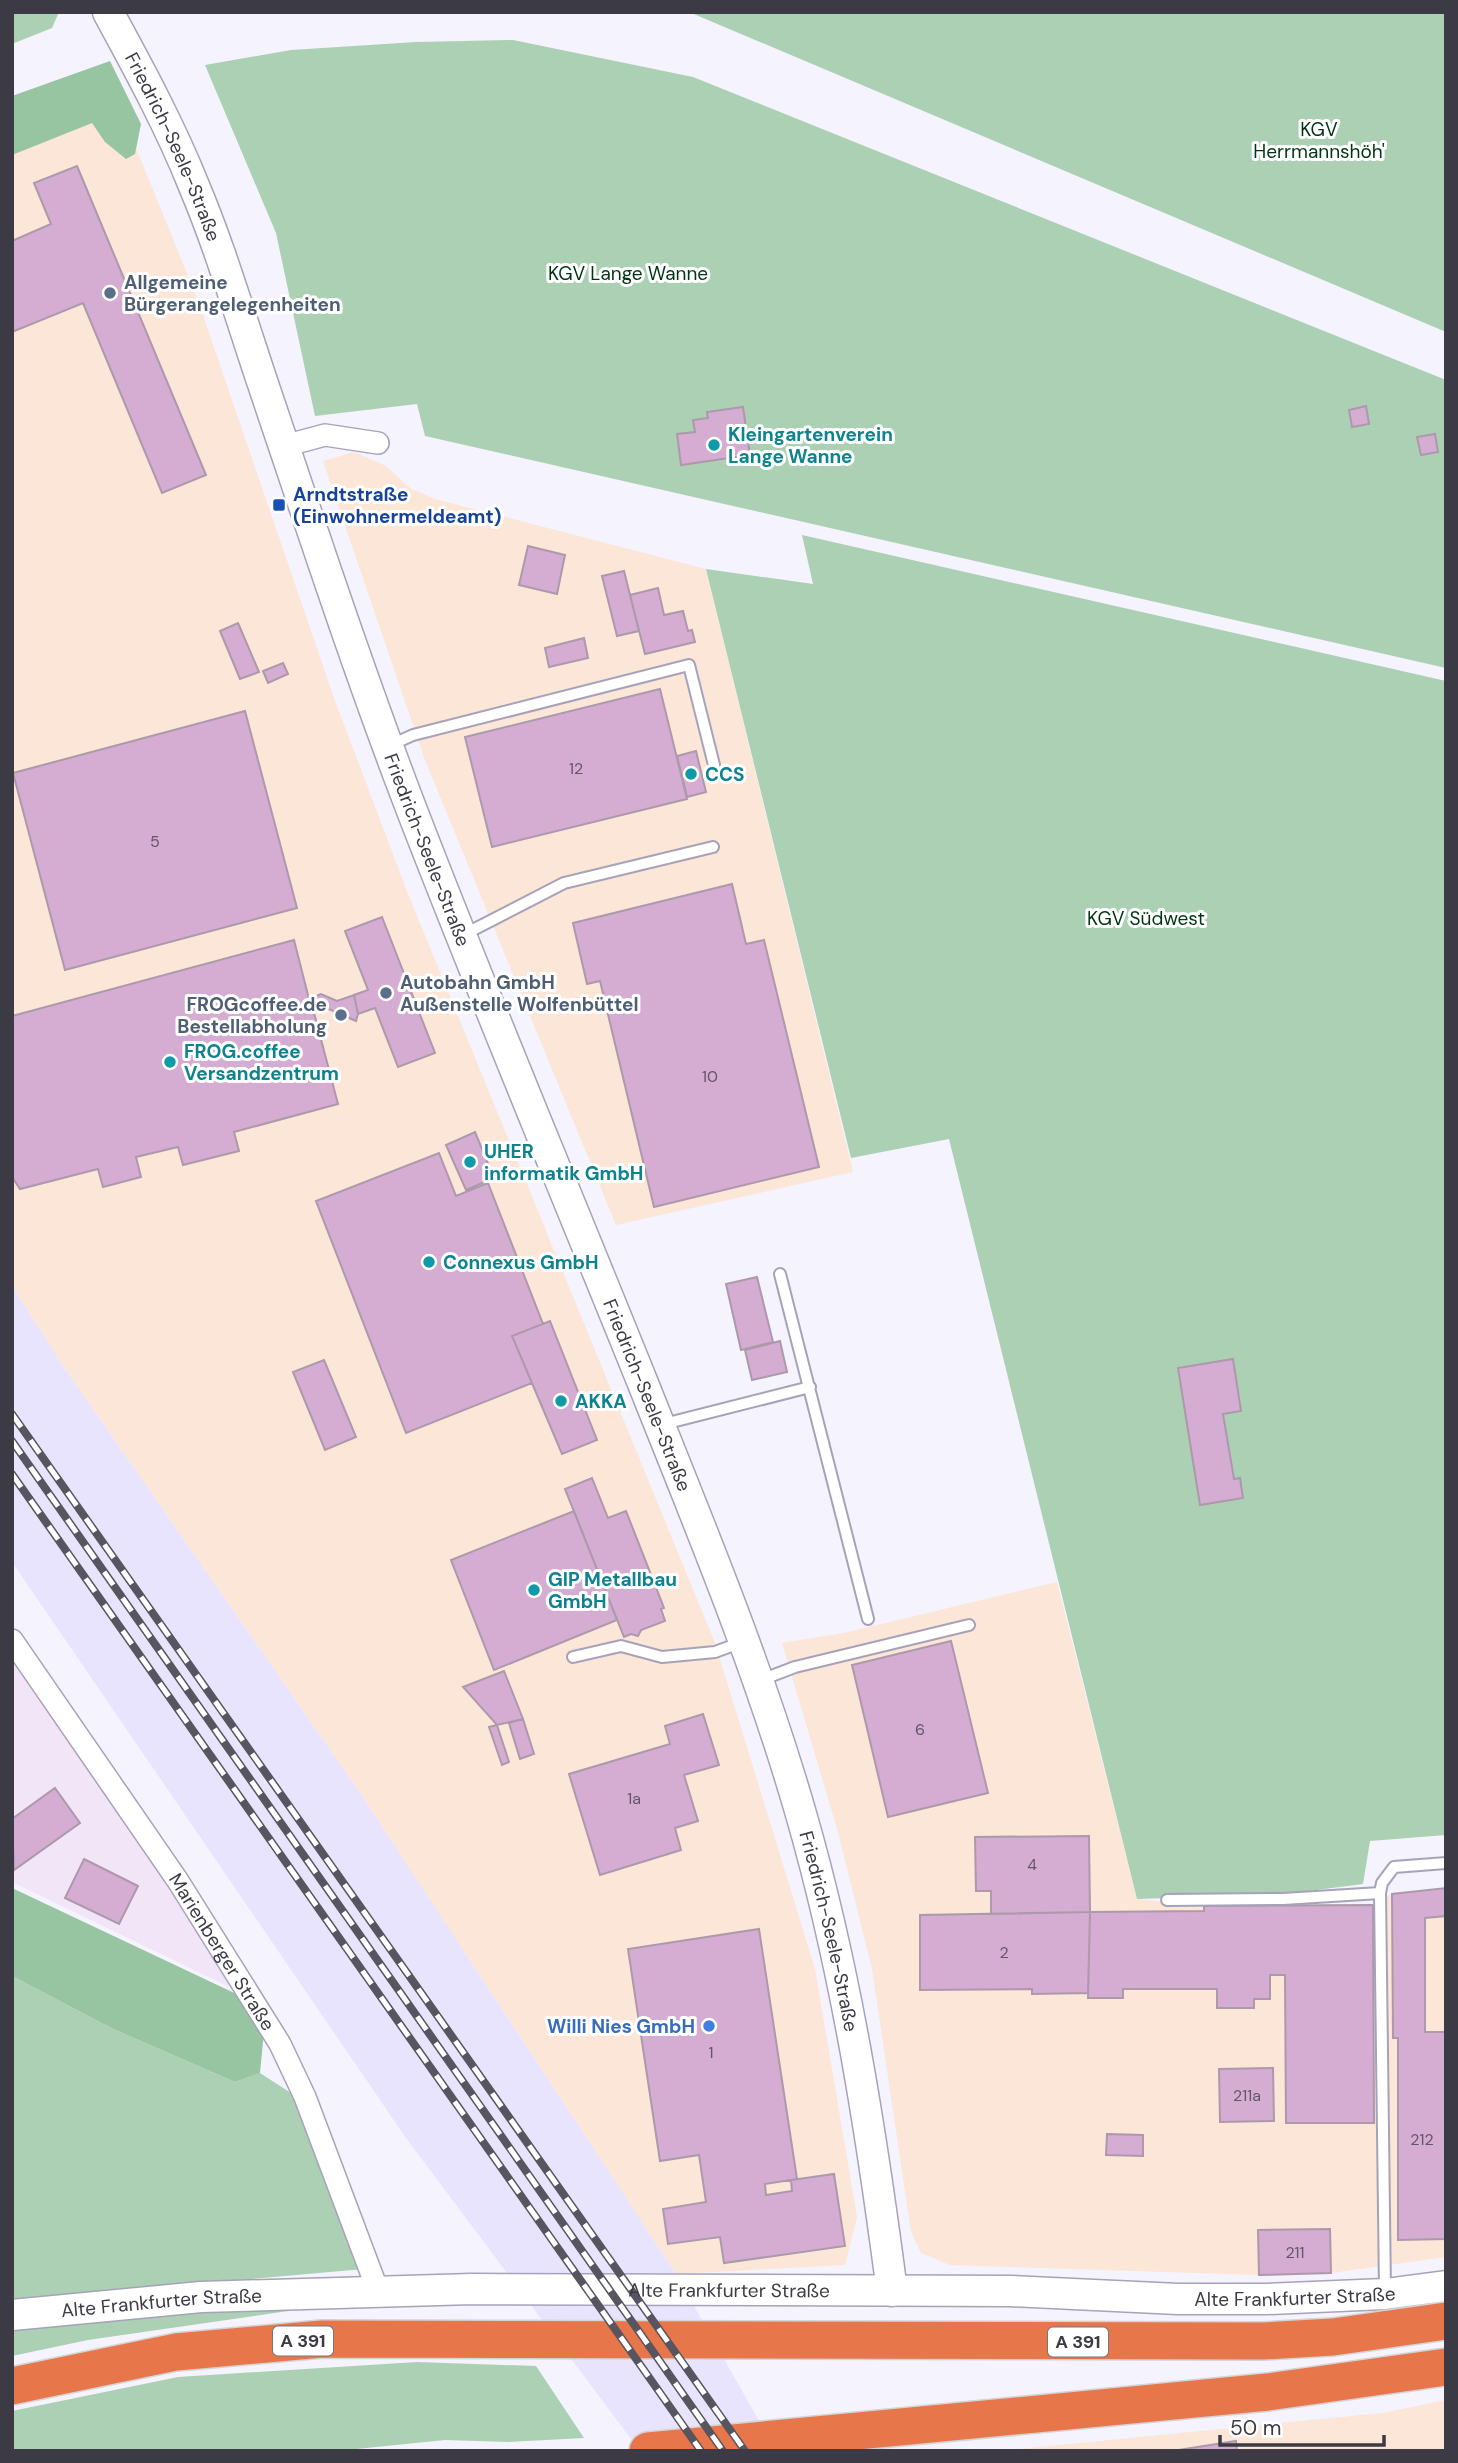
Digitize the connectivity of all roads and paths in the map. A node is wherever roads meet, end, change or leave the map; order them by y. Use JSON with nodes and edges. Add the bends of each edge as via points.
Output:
{"nodes":[{"id":1,"x":108,"y":12,"type":"edge"},
{"id":2,"x":378,"y":443,"type":"dead end"},
{"id":3,"x":284,"y":446,"type":"junction"},
{"id":4,"x":388,"y":746,"type":"junction"},
{"id":5,"x":714,"y":765,"type":"dead end"},
{"id":6,"x":713,"y":847,"type":"dead end"},
{"id":7,"x":460,"y":936,"type":"junction"},
{"id":8,"x":780,"y":1274,"type":"dead end"},
{"id":9,"x":810,"y":1387,"type":"junction"},
{"id":10,"x":660,"y":1425,"type":"junction"},
{"id":11,"x":868,"y":1619,"type":"dead end"},
{"id":12,"x":969,"y":1625,"type":"dead end"},
{"id":13,"x":12,"y":1640,"type":"edge"},
{"id":14,"x":745,"y":1642,"type":"junction"},
{"id":15,"x":573,"y":1657,"type":"dead end"},
{"id":16,"x":758,"y":1681,"type":"junction"},
{"id":17,"x":1446,"y":1863,"type":"edge"},
{"id":18,"x":1380,"y":1893,"type":"junction"},
{"id":19,"x":1167,"y":1900,"type":"dead end"},
{"id":20,"x":1446,"y":2286,"type":"edge"},
{"id":21,"x":378,"y":2291,"type":"junction"},
{"id":22,"x":892,"y":2291,"type":"junction"},
{"id":23,"x":1385,"y":2294,"type":"junction"},
{"id":24,"x":12,"y":2315,"type":"edge"},
{"id":25,"x":1446,"y":2321,"type":"edge"},
{"id":26,"x":1446,"y":2365,"type":"edge"},
{"id":27,"x":12,"y":2386,"type":"edge"},
{"id":28,"x":648,"y":2451,"type":"edge"}],
"edges":[{"from":1,"to":3,"type":"street","name":"Friedrich-Seele-Straße","via":[[156,102],[213,234]]},
{"from":2,"to":3,"type":"street","via":[[325,435]]},
{"from":3,"to":4,"type":"street","name":"Friedrich-Seele-Straße"},
{"from":4,"to":5,"type":"lane","via":[[413,735],[689,665]]},
{"from":4,"to":7,"type":"street","name":"Friedrich-Seele-Straße"},
{"from":6,"to":7,"type":"lane","via":[[564,883]]},
{"from":7,"to":10,"type":"street","name":"Friedrich-Seele-Straße"},
{"from":8,"to":9,"type":"lane"},
{"from":9,"to":10,"type":"lane"},
{"from":9,"to":11,"type":"lane"},
{"from":10,"to":14,"type":"street","name":"Friedrich-Seele-Straße"},
{"from":12,"to":16,"type":"lane","via":[[795,1667]]},
{"from":13,"to":21,"type":"street","name":"Marienberger Straße","via":[[178,1881],[275,2034],[305,2097]]},
{"from":14,"to":15,"type":"lane","via":[[715,1652],[662,1657],[621,1646]]},
{"from":14,"to":16,"type":"street","name":"Friedrich-Seele-Straße"},
{"from":16,"to":22,"type":"street","name":"Friedrich-Seele-Straße","via":[[814,1858],[842,1980],[876,2160]]},
{"from":17,"to":18,"type":"lane","via":[[1394,1867]]},
{"from":18,"to":19,"type":"lane"},
{"from":18,"to":23,"type":"lane"},
{"from":20,"to":23,"type":"street","name":"Alte Frankfurter Straße"},
{"from":21,"to":22,"type":"street","name":"Alte Frankfurter Straße"},
{"from":21,"to":24,"type":"street","name":"Alte Frankfurter Straße","via":[[201,2297]]},
{"from":22,"to":23,"type":"street","name":"Alte Frankfurter Straße","via":[[1010,2291],[1178,2300]]},
{"from":25,"to":27,"type":"highway","number":"A 391","via":[[1333,2337],[1264,2341],[322,2339],[176,2352]]},
{"from":26,"to":28,"type":"highway","via":[[1172,2402]]}]}
